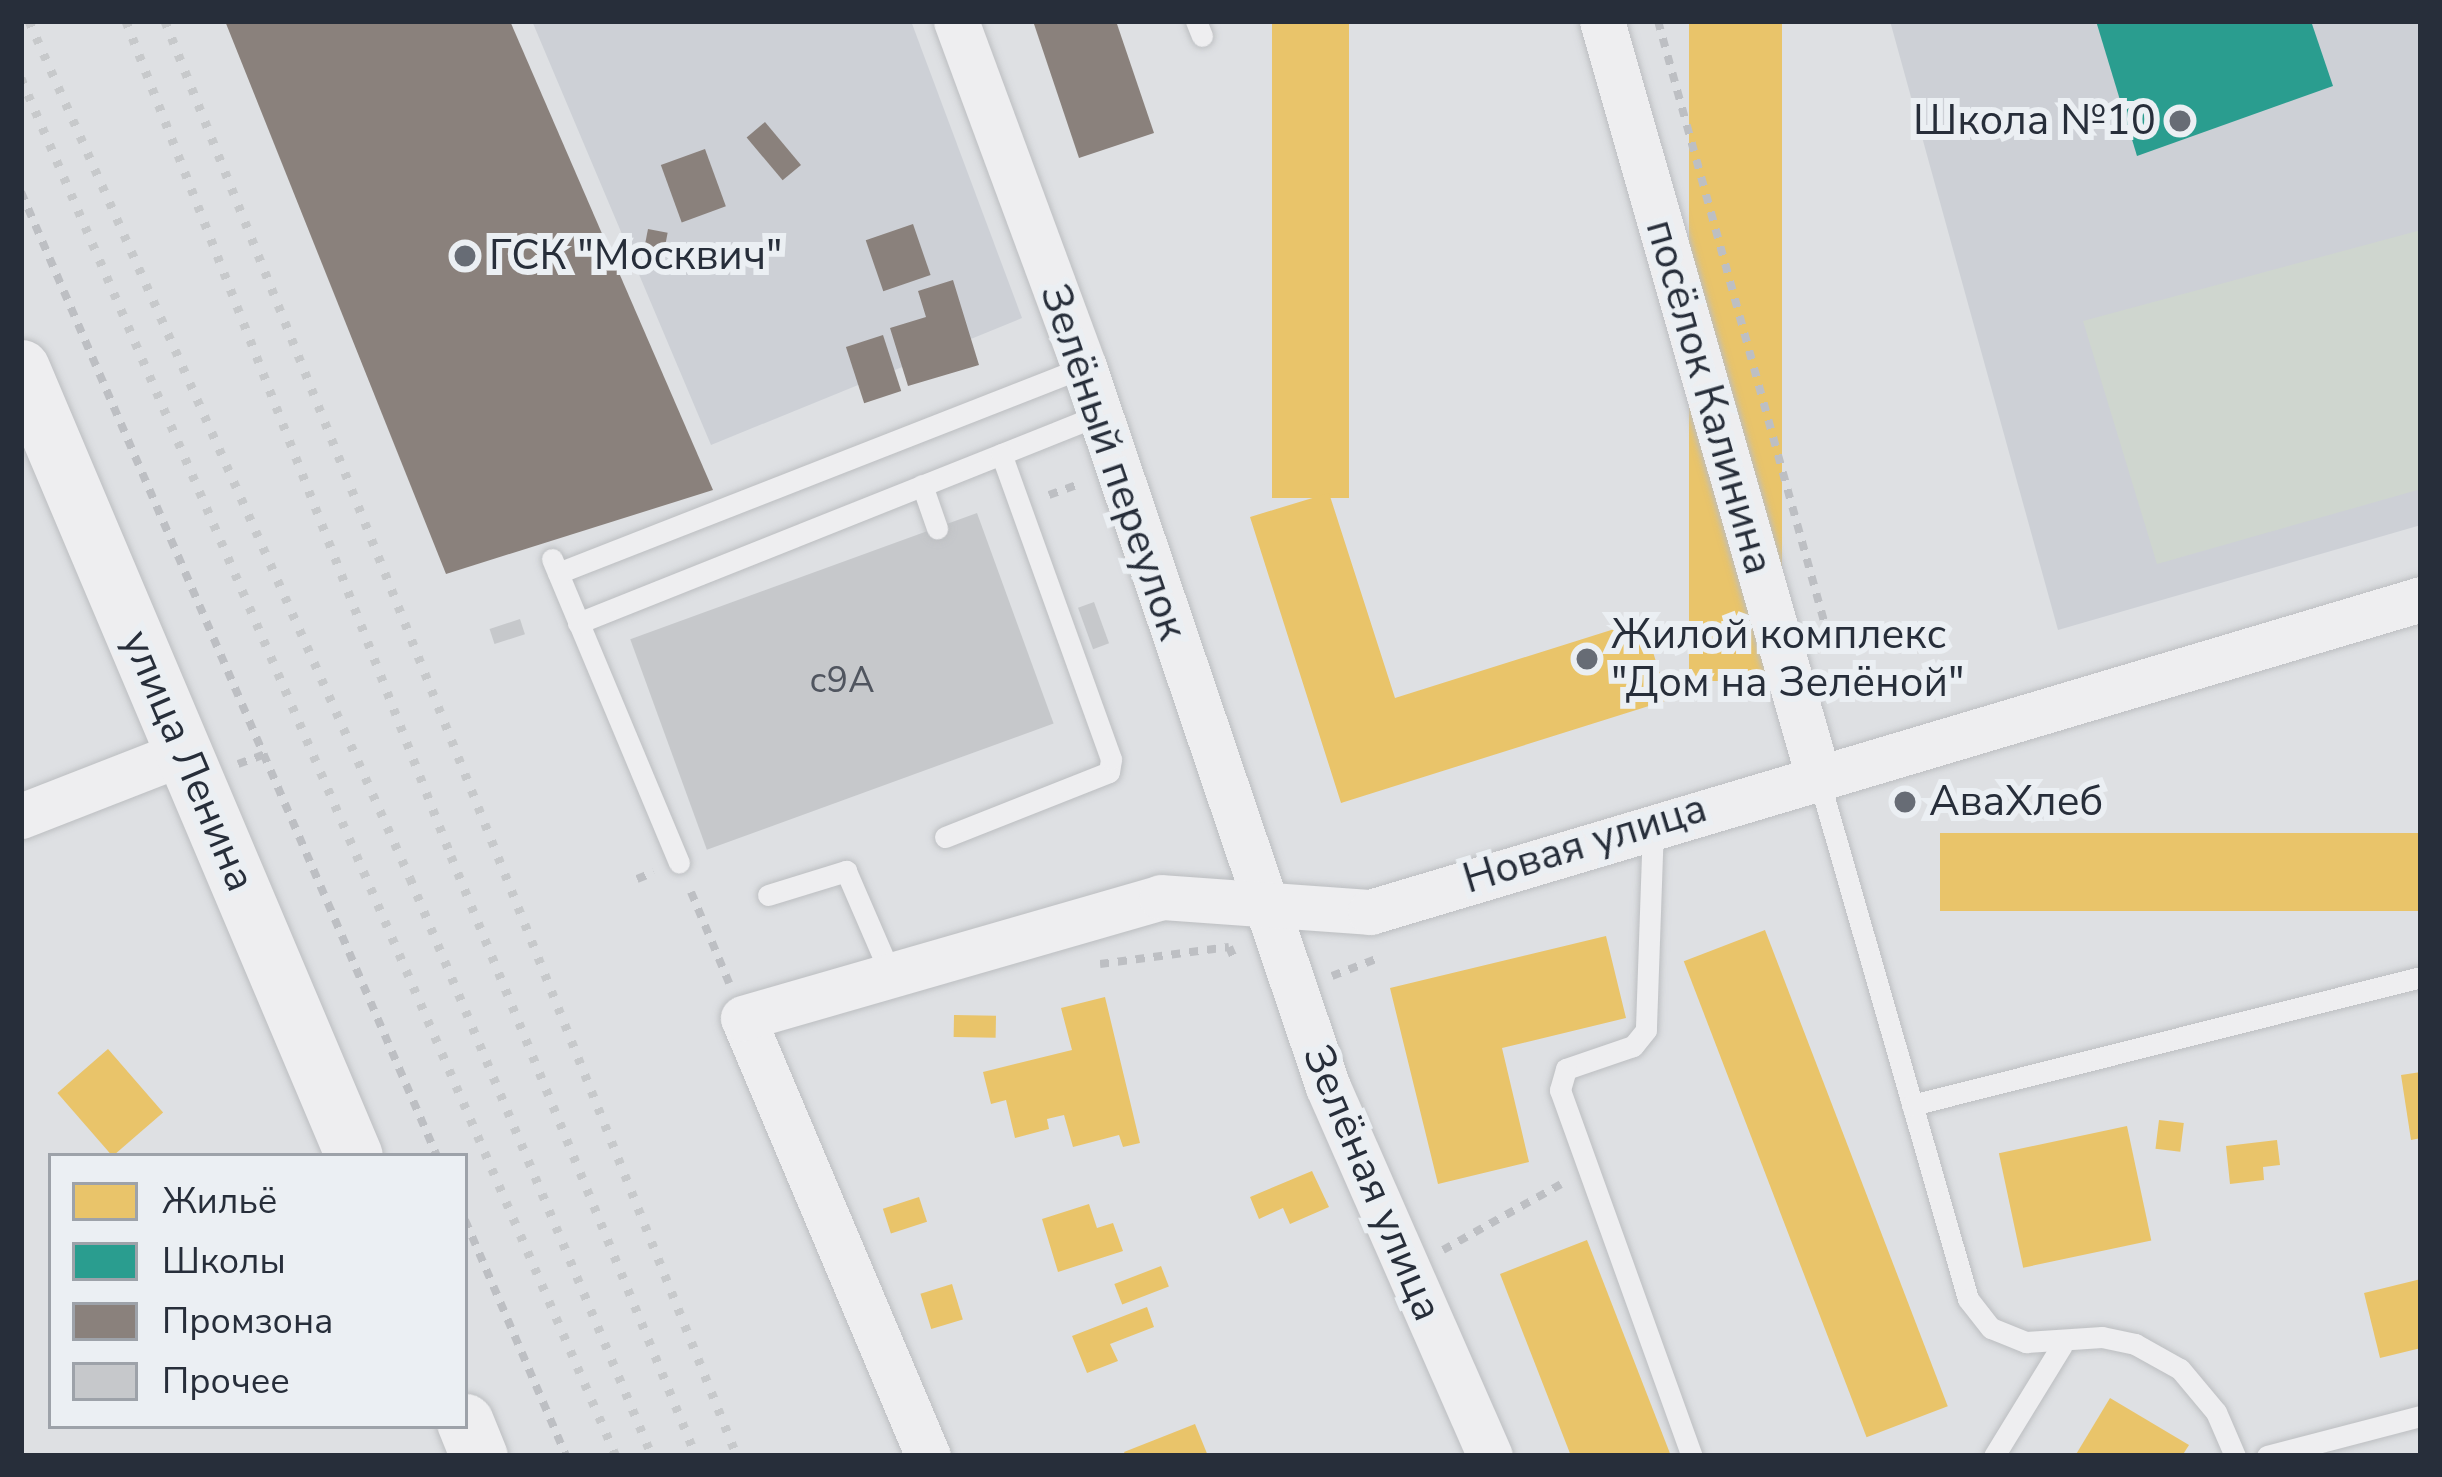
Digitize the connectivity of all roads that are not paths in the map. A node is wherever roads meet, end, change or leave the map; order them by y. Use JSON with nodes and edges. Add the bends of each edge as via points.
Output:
{"nodes":[{"id":1,"x":956,"y":21,"type":"edge"},
{"id":2,"x":1602,"y":21,"type":"edge"},
{"id":3,"x":1084,"y":367,"type":"junction"},
{"id":4,"x":21,"y":368,"type":"edge"},
{"id":5,"x":1099,"y":415,"type":"junction"},
{"id":6,"x":1001,"y":454,"type":"junction"},
{"id":7,"x":922,"y":485,"type":"junction"},
{"id":8,"x":937,"y":528,"type":"dead end"},
{"id":9,"x":2421,"y":599,"type":"edge"},
{"id":10,"x":578,"y":622,"type":"junction"},
{"id":11,"x":185,"y":752,"type":"junction"},
{"id":12,"x":1817,"y":773,"type":"junction"},
{"id":13,"x":21,"y":816,"type":"edge"},
{"id":14,"x":1653,"y":821,"type":"junction"},
{"id":15,"x":945,"y":838,"type":"dead end"},
{"id":16,"x":679,"y":863,"type":"road end"},
{"id":17,"x":768,"y":895,"type":"dead end"},
{"id":18,"x":1262,"y":906,"type":"junction"},
{"id":19,"x":891,"y":975,"type":"junction"},
{"id":20,"x":2421,"y":977,"type":"edge"},
{"id":21,"x":1912,"y":1105,"type":"junction"},
{"id":22,"x":353,"y":1153,"type":"edge"},
{"id":23,"x":2062,"y":1345,"type":"junction"},
{"id":24,"x":2420,"y":1421,"type":"edge"},
{"id":25,"x":928,"y":1456,"type":"edge"},
{"id":26,"x":1490,"y":1456,"type":"edge"},
{"id":27,"x":1692,"y":1456,"type":"edge"},
{"id":28,"x":1994,"y":1456,"type":"edge"},
{"id":29,"x":2235,"y":1456,"type":"edge"},
{"id":30,"x":2267,"y":1456,"type":"edge"}],
"edges":[{"from":1,"to":3,"type":"street","name":"Зелёный переулок"},
{"from":2,"to":12,"type":"street","name":"посёлок Калинина"},
{"from":3,"to":5,"type":"street","name":"Зелёный переулок"},
{"from":3,"to":10,"type":"lane","via":[[555,566]]},
{"from":4,"to":11,"type":"street","name":"улица Ленина"},
{"from":5,"to":6,"type":"lane"},
{"from":5,"to":18,"type":"street","name":"Зелёный переулок"},
{"from":6,"to":7,"type":"lane"},
{"from":6,"to":15,"type":"lane","via":[[1111,759],[1109,772]]},
{"from":7,"to":8,"type":"lane"},
{"from":7,"to":10,"type":"lane"},
{"from":9,"to":12,"type":"street","name":"Новая улица"},
{"from":10,"to":16,"type":"lane"},
{"from":11,"to":13,"type":"street"},
{"from":11,"to":22,"type":"street","name":"улица Ленина"},
{"from":12,"to":14,"type":"street","name":"Новая улица"},
{"from":12,"to":21,"type":"lane"},
{"from":14,"to":18,"type":"street","name":"Новая улица","via":[[1370,912]]},
{"from":14,"to":27,"type":"lane","via":[[1646,1030],[1634,1046],[1566,1069],[1559,1090]]},
{"from":17,"to":19,"type":"lane","via":[[846,871]]},
{"from":18,"to":19,"type":"street","name":"Новая улица","via":[[1161,897]]},
{"from":18,"to":26,"type":"street","name":"Зелёная улица","via":[[1328,1087],[1427,1259]]},
{"from":19,"to":25,"type":"street","name":"Новая улица","via":[[743,1018]]},
{"from":20,"to":21,"type":"lane"},
{"from":21,"to":23,"type":"lane","via":[[1968,1299],[1991,1328]]},
{"from":23,"to":28,"type":"lane"},
{"from":23,"to":29,"type":"lane","via":[[2119,1340],[2180,1370],[2216,1412]]},
{"from":24,"to":30,"type":"lane"}]}
